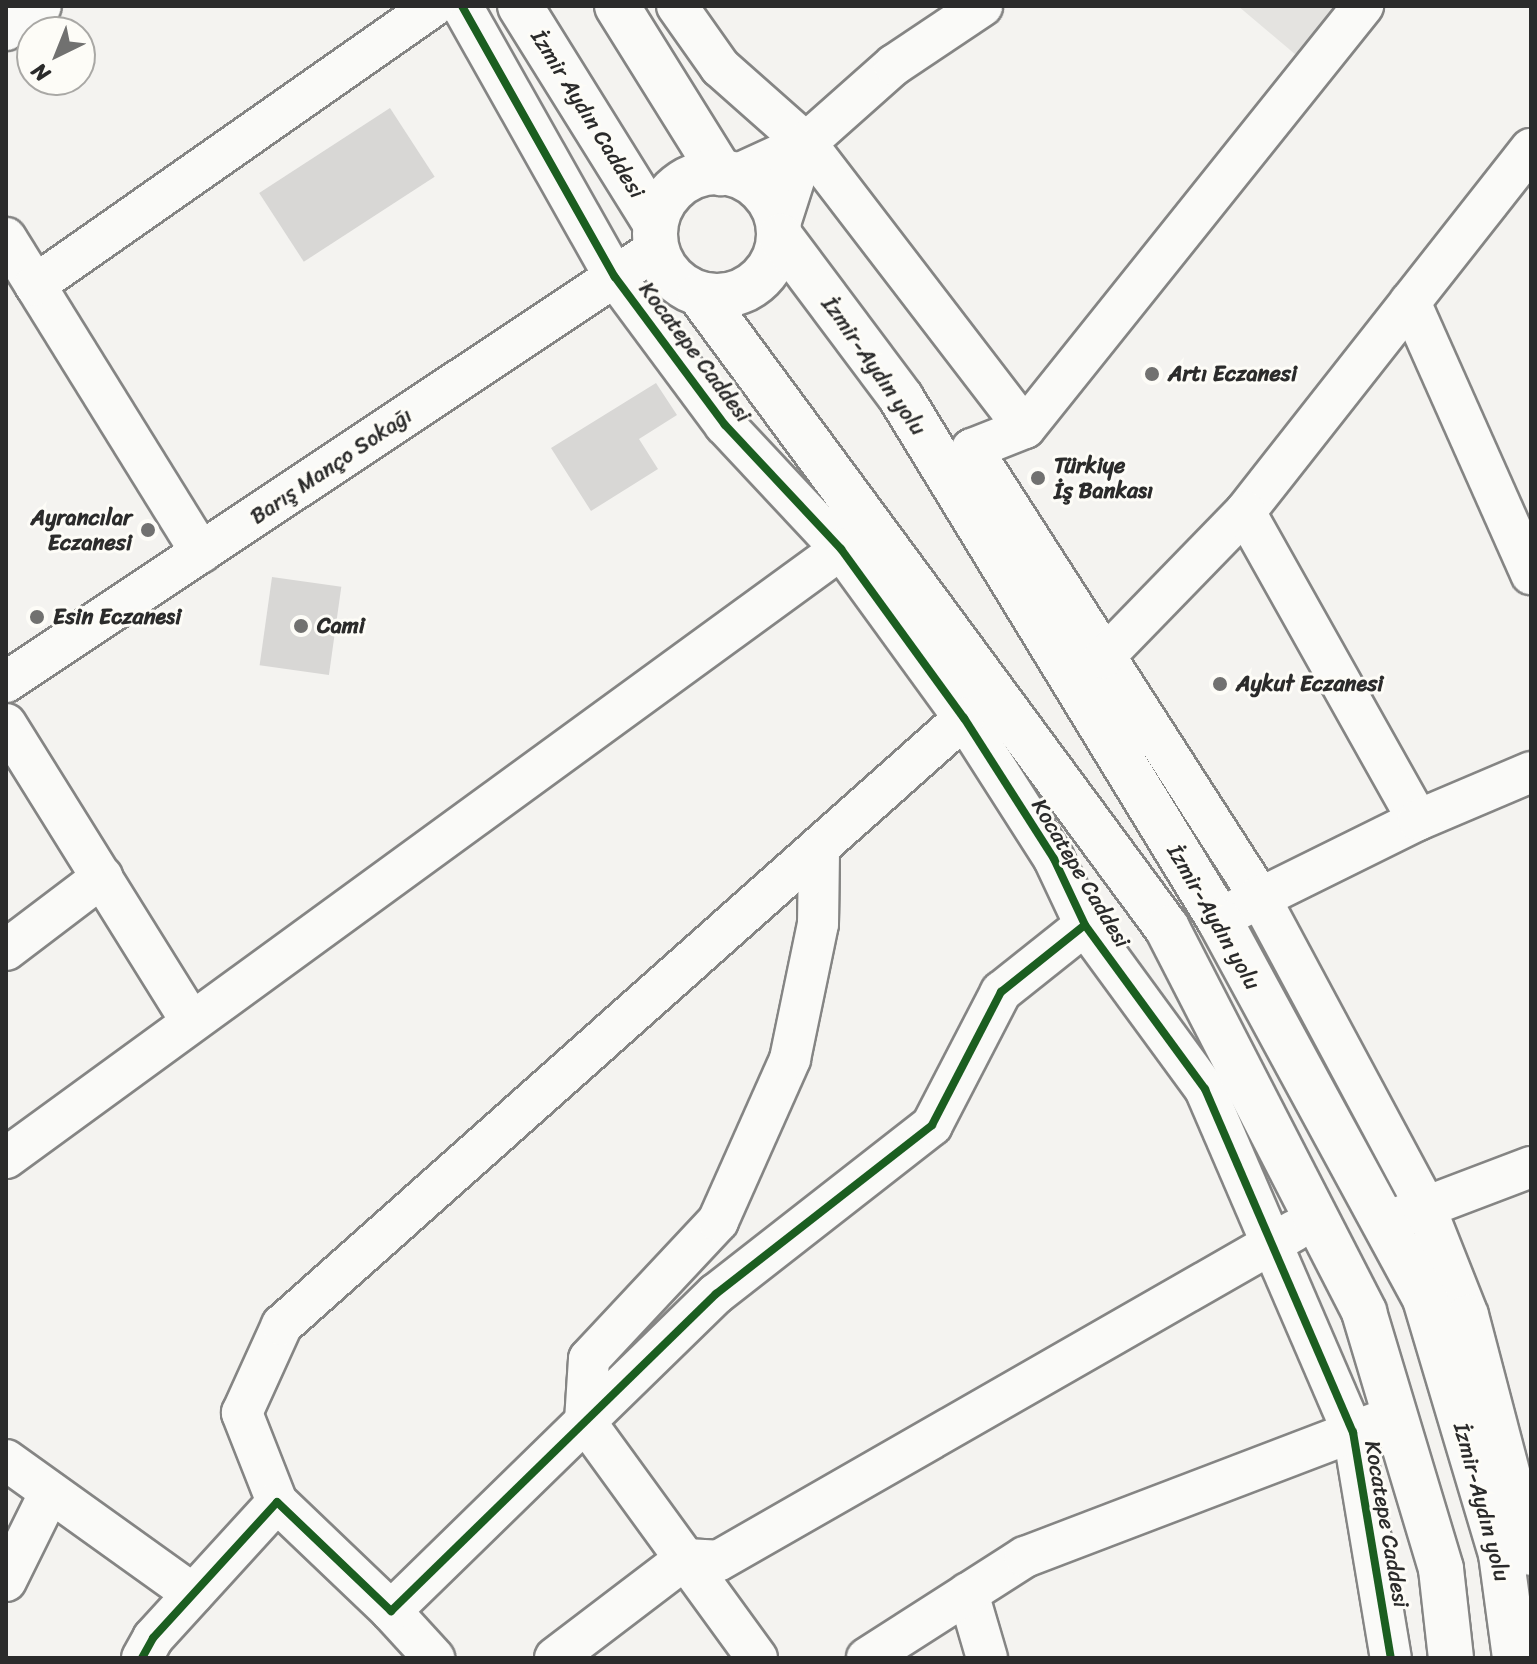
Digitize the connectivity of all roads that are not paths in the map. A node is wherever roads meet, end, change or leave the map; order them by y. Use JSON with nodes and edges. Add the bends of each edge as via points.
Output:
{"nodes":[{"id":1,"x":41,"y":6,"type":"edge"},
{"id":2,"x":433,"y":6,"type":"edge"},
{"id":3,"x":462,"y":6,"type":"edge"},
{"id":4,"x":520,"y":6,"type":"edge"},
{"id":5,"x":617,"y":6,"type":"edge"},
{"id":6,"x":677,"y":6,"type":"edge"},
{"id":7,"x":982,"y":6,"type":"edge"},
{"id":8,"x":1363,"y":6,"type":"edge"},
{"id":9,"x":6,"y":30,"type":"edge"},
{"id":10,"x":806,"y":143,"type":"junction"},
{"id":11,"x":1531,"y":149,"type":"edge"},
{"id":12,"x":729,"y":174,"type":"junction"},
{"id":13,"x":779,"y":232,"type":"junction"},
{"id":14,"x":656,"y":236,"type":"junction"},
{"id":15,"x":6,"y":238,"type":"edge"},
{"id":16,"x":615,"y":277,"type":"junction"},
{"id":17,"x":35,"y":285,"type":"junction"},
{"id":18,"x":700,"y":295,"type":"junction"},
{"id":19,"x":1410,"y":302,"type":"junction"},
{"id":20,"x":1025,"y":428,"type":"junction"},
{"id":21,"x":1245,"y":512,"type":"junction"},
{"id":22,"x":841,"y":549,"type":"junction"},
{"id":23,"x":884,"y":551,"type":"junction"},
{"id":24,"x":201,"y":553,"type":"junction"},
{"id":25,"x":1531,"y":574,"type":"edge"},
{"id":26,"x":1103,"y":658,"type":"junction"},
{"id":27,"x":6,"y":682,"type":"edge"},
{"id":28,"x":964,"y":718,"type":"junction"},
{"id":29,"x":6,"y":724,"type":"edge"},
{"id":30,"x":1531,"y":772,"type":"edge"},
{"id":31,"x":1418,"y":820,"type":"junction"},
{"id":32,"x":819,"y":849,"type":"junction"},
{"id":33,"x":102,"y":877,"type":"junction"},
{"id":34,"x":1259,"y":896,"type":"junction"},
{"id":35,"x":1220,"y":921,"type":"junction"},
{"id":36,"x":1085,"y":925,"type":"junction"},
{"id":37,"x":6,"y":950,"type":"edge"},
{"id":38,"x":191,"y":1021,"type":"junction"},
{"id":39,"x":6,"y":1158,"type":"edge"},
{"id":40,"x":1531,"y":1167,"type":"edge"},
{"id":41,"x":1424,"y":1204,"type":"junction"},
{"id":42,"x":1316,"y":1219,"type":"junction"},
{"id":43,"x":1385,"y":1225,"type":"junction"},
{"id":44,"x":1271,"y":1244,"type":"junction"},
{"id":45,"x":1395,"y":1416,"type":"junction"},
{"id":46,"x":585,"y":1421,"type":"junction"},
{"id":47,"x":1353,"y":1432,"type":"junction"},
{"id":48,"x":6,"y":1460,"type":"edge"},
{"id":49,"x":1510,"y":1487,"type":"edge"},
{"id":50,"x":50,"y":1492,"type":"junction"},
{"id":51,"x":277,"y":1502,"type":"junction"},
{"id":52,"x":1531,"y":1555,"type":"edge"},
{"id":53,"x":685,"y":1559,"type":"junction"},
{"id":54,"x":6,"y":1581,"type":"edge"},
{"id":55,"x":968,"y":1593,"type":"junction"},
{"id":56,"x":193,"y":1594,"type":"junction"},
{"id":57,"x":391,"y":1611,"type":"junction"},
{"id":58,"x":142,"y":1658,"type":"edge"},
{"id":59,"x":434,"y":1658,"type":"edge"},
{"id":60,"x":555,"y":1658,"type":"edge"},
{"id":61,"x":757,"y":1658,"type":"edge"},
{"id":62,"x":867,"y":1658,"type":"edge"},
{"id":63,"x":987,"y":1658,"type":"edge"},
{"id":64,"x":1391,"y":1658,"type":"edge"},
{"id":65,"x":1451,"y":1658,"type":"edge"},
{"id":66,"x":1515,"y":1658,"type":"edge"}],
"edges":[{"from":1,"to":9,"type":"street"},
{"from":2,"to":17,"type":"street"},
{"from":3,"to":16,"type":"street","name":"Kocatepe Caddesi"},
{"from":4,"to":14,"type":"highway","name":"İzmir Aydın Caddesi"},
{"from":5,"to":12,"type":"highway"},
{"from":6,"to":10,"type":"street","via":[[720,67]]},
{"from":7,"to":10,"type":"street","via":[[894,65]]},
{"from":8,"to":20,"type":"street"},
{"from":10,"to":12,"type":"street"},
{"from":10,"to":13,"type":"street"},
{"from":10,"to":20,"type":"street"},
{"from":11,"to":19,"type":"street"},
{"from":12,"to":13,"type":"highway","via":[[765,195]]},
{"from":12,"to":14,"type":"highway","via":[[686,180],[661,206]]},
{"from":13,"to":18,"type":"highway","via":[[773,264],[754,285],[728,296]]},
{"from":13,"to":35,"type":"highway","name":"İzmir-Aydın yolu","via":[[901,398]]},
{"from":14,"to":16,"type":"street","name":"Barış Manço Sokağı"},
{"from":14,"to":18,"type":"highway","via":[[672,278]]},
{"from":15,"to":17,"type":"street"},
{"from":16,"to":22,"type":"street","name":"Kocatepe Caddesi","via":[[725,425]]},
{"from":16,"to":24,"type":"street","name":"Barış Manço Sokağı"},
{"from":17,"to":24,"type":"street"},
{"from":18,"to":23,"type":"highway"},
{"from":19,"to":21,"type":"street"},
{"from":19,"to":25,"type":"street"},
{"from":20,"to":26,"type":"street","via":[[972,449]]},
{"from":21,"to":26,"type":"street"},
{"from":21,"to":31,"type":"street"},
{"from":22,"to":23,"type":"street"},
{"from":22,"to":28,"type":"street","name":"Kocatepe Caddesi"},
{"from":22,"to":38,"type":"street"},
{"from":23,"to":42,"type":"highway","via":[[1167,928]]},
{"from":24,"to":27,"type":"street","name":"Barış Manço Sokağı"},
{"from":26,"to":34,"type":"street"},
{"from":28,"to":32,"type":"street"},
{"from":28,"to":36,"type":"street","name":"Kocatepe Caddesi","via":[[1054,859]]},
{"from":29,"to":33,"type":"street"},
{"from":30,"to":31,"type":"street"},
{"from":31,"to":34,"type":"street"},
{"from":32,"to":46,"type":"street","via":[[818,924],[790,1059],[718,1221],[589,1359]]},
{"from":32,"to":51,"type":"street","via":[[282,1325],[242,1413]]},
{"from":33,"to":37,"type":"street"},
{"from":33,"to":38,"type":"street"},
{"from":34,"to":35,"type":"street"},
{"from":34,"to":41,"type":"street"},
{"from":35,"to":43,"type":"highway","name":"İzmir-Aydın yolu"},
{"from":36,"to":44,"type":"street","name":"Kocatepe Caddesi","via":[[1205,1089]]},
{"from":36,"to":46,"type":"street","via":[[1001,992],[932,1125],[716,1294]]},
{"from":38,"to":39,"type":"street"},
{"from":40,"to":41,"type":"street"},
{"from":41,"to":43,"type":"street"},
{"from":41,"to":49,"type":"street","via":[[1468,1315]]},
{"from":42,"to":44,"type":"street"},
{"from":42,"to":45,"type":"highway","via":[[1364,1312]]},
{"from":43,"to":49,"type":"highway","name":"İzmir-Aydın yolu","via":[[1425,1299]]},
{"from":44,"to":47,"type":"street","name":"Kocatepe Caddesi"},
{"from":44,"to":53,"type":"street","via":[[718,1561]]},
{"from":45,"to":47,"type":"street"},
{"from":45,"to":65,"type":"highway","via":[[1441,1569]]},
{"from":46,"to":53,"type":"street"},
{"from":46,"to":57,"type":"street"},
{"from":47,"to":55,"type":"street","via":[[1025,1557]]},
{"from":47,"to":64,"type":"street","name":"Kocatepe Caddesi"},
{"from":48,"to":50,"type":"street"},
{"from":49,"to":52,"type":"street"},
{"from":49,"to":66,"type":"highway","name":"İzmir-Aydın yolu","via":[[1501,1554]]},
{"from":50,"to":54,"type":"street"},
{"from":50,"to":56,"type":"street"},
{"from":51,"to":56,"type":"street"},
{"from":51,"to":57,"type":"street"},
{"from":53,"to":60,"type":"street"},
{"from":53,"to":61,"type":"street"},
{"from":55,"to":62,"type":"street"},
{"from":55,"to":63,"type":"street"},
{"from":56,"to":58,"type":"street"},
{"from":57,"to":59,"type":"street"}]}
